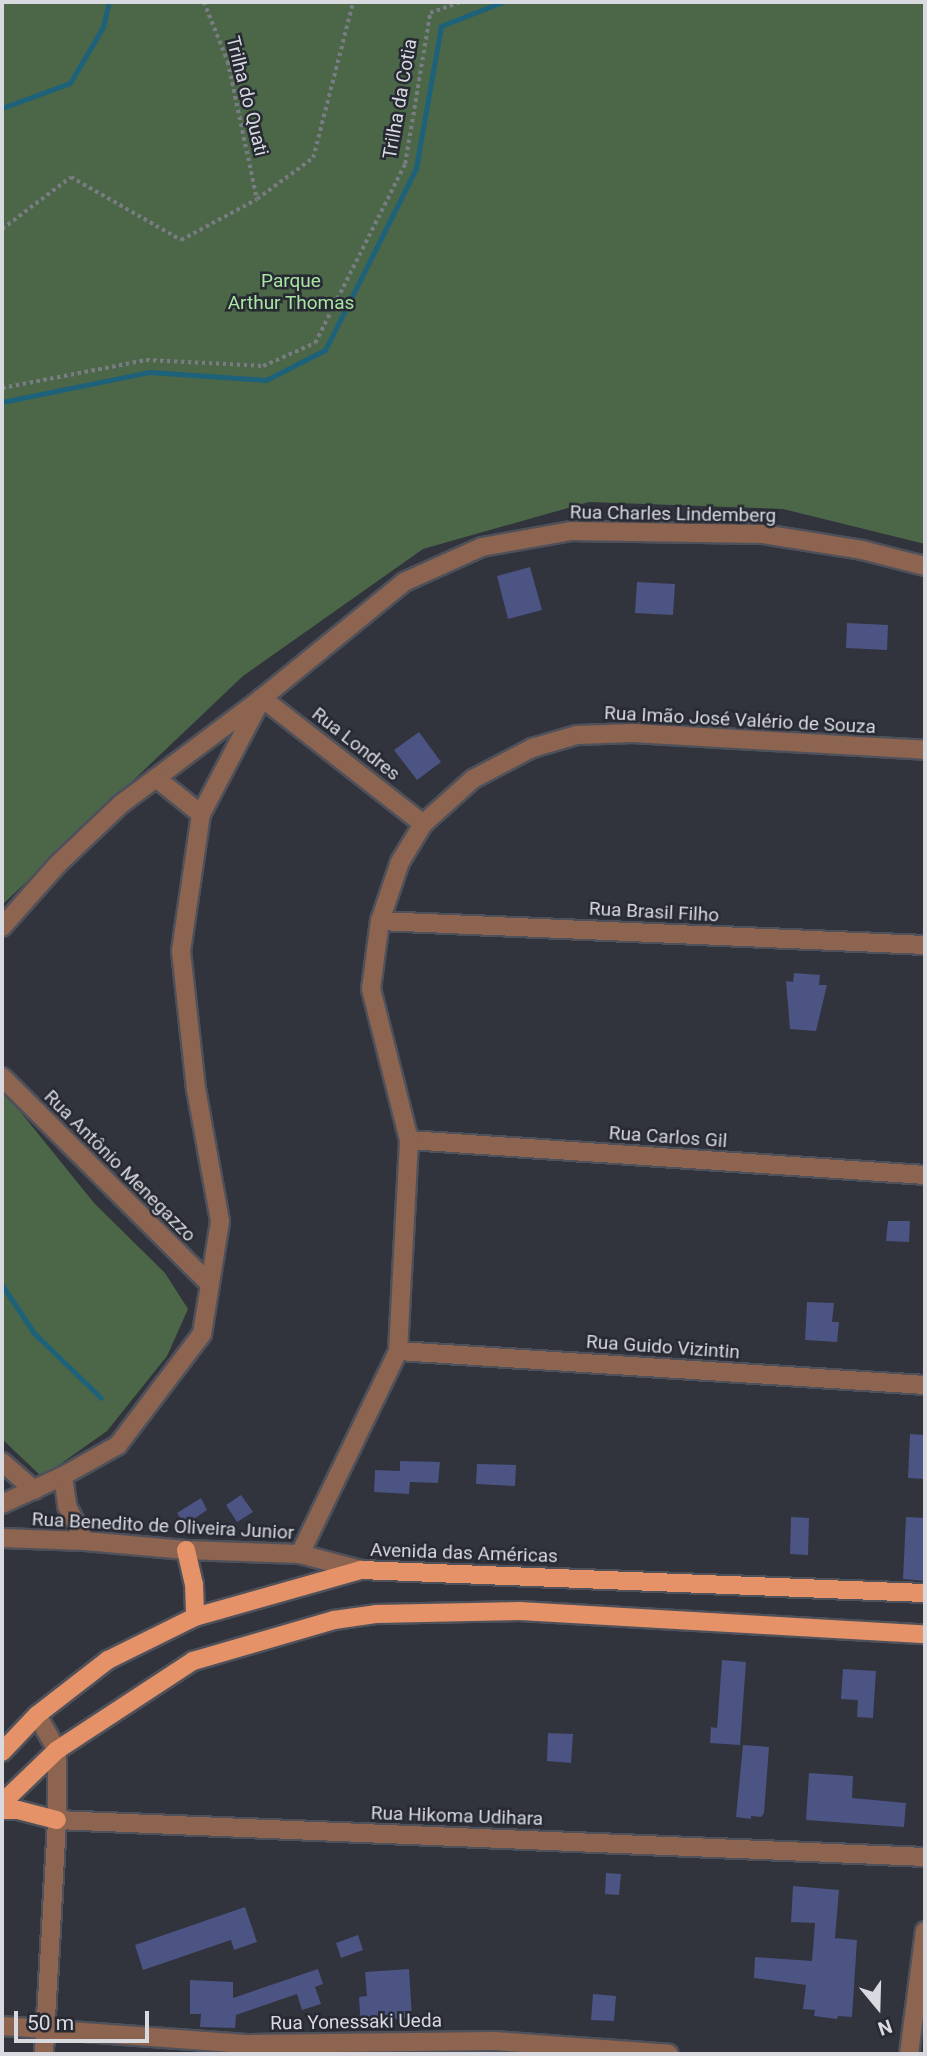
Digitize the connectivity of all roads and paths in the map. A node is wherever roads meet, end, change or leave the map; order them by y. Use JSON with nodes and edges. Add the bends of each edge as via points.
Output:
{"nodes":[{"id":1,"x":205,"y":2,"type":"edge"},
{"id":2,"x":353,"y":2,"type":"edge"},
{"id":3,"x":460,"y":2,"type":"edge"},
{"id":4,"x":257,"y":199,"type":"junction"},
{"id":5,"x":2,"y":229,"type":"edge"},
{"id":6,"x":2,"y":388,"type":"edge"},
{"id":7,"x":925,"y":566,"type":"edge"},
{"id":8,"x":262,"y":698,"type":"junction"},
{"id":9,"x":925,"y":750,"type":"edge"},
{"id":10,"x":156,"y":778,"type":"junction"},
{"id":11,"x":201,"y":814,"type":"junction"},
{"id":12,"x":424,"y":824,"type":"junction"},
{"id":13,"x":380,"y":921,"type":"junction"},
{"id":14,"x":2,"y":927,"type":"edge"},
{"id":15,"x":925,"y":946,"type":"edge"},
{"id":16,"x":2,"y":1077,"type":"edge"},
{"id":17,"x":409,"y":1140,"type":"junction"},
{"id":18,"x":925,"y":1175,"type":"edge"},
{"id":19,"x":210,"y":1284,"type":"junction"},
{"id":20,"x":398,"y":1352,"type":"junction"},
{"id":21,"x":925,"y":1385,"type":"edge"},
{"id":22,"x":2,"y":1462,"type":"edge"},
{"id":23,"x":63,"y":1476,"type":"junction"},
{"id":24,"x":34,"y":1490,"type":"junction"},
{"id":25,"x":2,"y":1504,"type":"edge"},
{"id":26,"x":2,"y":1538,"type":"edge"},
{"id":27,"x":85,"y":1541,"type":"junction"},
{"id":28,"x":186,"y":1550,"type":"junction"},
{"id":29,"x":300,"y":1553,"type":"junction"},
{"id":30,"x":361,"y":1570,"type":"junction"},
{"id":31,"x":925,"y":1593,"type":"edge"},
{"id":32,"x":195,"y":1618,"type":"junction"},
{"id":33,"x":925,"y":1634,"type":"edge"},
{"id":34,"x":37,"y":1715,"type":"junction"},
{"id":35,"x":57,"y":1750,"type":"junction"},
{"id":36,"x":2,"y":1752,"type":"edge"},
{"id":37,"x":2,"y":1803,"type":"edge"},
{"id":38,"x":2,"y":1810,"type":"edge"},
{"id":39,"x":57,"y":1820,"type":"junction"},
{"id":40,"x":925,"y":1857,"type":"edge"},
{"id":41,"x":925,"y":1931,"type":"edge"},
{"id":42,"x":2,"y":2026,"type":"edge"},
{"id":43,"x":45,"y":2029,"type":"junction"},
{"id":44,"x":44,"y":2054,"type":"edge"},
{"id":45,"x":669,"y":2054,"type":"edge"},
{"id":46,"x":909,"y":2054,"type":"edge"}],
"edges":[{"from":1,"to":4,"type":"path","name":"Trilha do Quati","via":[[228,62]]},
{"from":2,"to":4,"type":"path","via":[[313,158]]},
{"from":3,"to":6,"type":"path","name":"Trilha da Cotia","via":[[430,13],[405,164],[315,343],[263,366],[146,360]]},
{"from":4,"to":5,"type":"path","via":[[181,240],[71,177]]},
{"from":7,"to":8,"type":"street","name":"Rua Charles Lindemberg","via":[[763,534],[571,531],[482,547],[404,582]]},
{"from":8,"to":10,"type":"street"},
{"from":8,"to":11,"type":"street","name":"Rua Charles Lindemberg"},
{"from":8,"to":12,"type":"street","name":"Rua Londres"},
{"from":9,"to":12,"type":"street","name":"Rua Imão José Valério de Souza","via":[[633,733],[577,735],[532,748],[473,779]]},
{"from":10,"to":11,"type":"street"},
{"from":10,"to":14,"type":"street","via":[[121,803]]},
{"from":11,"to":19,"type":"street","name":"Rua Charles Lindemberg","via":[[181,951],[195,1089],[220,1221]]},
{"from":12,"to":13,"type":"street","name":"Rua Imão José Valério de Souza","via":[[400,862]]},
{"from":13,"to":15,"type":"street","name":"Rua Brasil Filho"},
{"from":13,"to":17,"type":"street","name":"Rua Imão José Valério de Souza","via":[[372,989]]},
{"from":16,"to":19,"type":"street","name":"Rua Antônio Menegazzo"},
{"from":17,"to":18,"type":"street","name":"Rua Carlos Gil"},
{"from":17,"to":20,"type":"street","name":"Rua Imão José Valério de Souza"},
{"from":19,"to":23,"type":"street","name":"Rua Charles Lindemberg","via":[[202,1334],[118,1445]]},
{"from":20,"to":21,"type":"street","name":"Rua Guido Vizintin"},
{"from":20,"to":29,"type":"street","name":"Rua Imão José Valério de Souza"},
{"from":22,"to":24,"type":"street"},
{"from":23,"to":24,"type":"street","name":"Rua Charles Lindemberg"},
{"from":23,"to":27,"type":"street","via":[[67,1506]]},
{"from":24,"to":25,"type":"street","name":"Rua Charles Lindemberg"},
{"from":26,"to":27,"type":"street","name":"Rua Benedito de Oliveira Junior"},
{"from":27,"to":28,"type":"street","name":"Rua Benedito de Oliveira Junior"},
{"from":28,"to":29,"type":"street","name":"Rua Benedito de Oliveira Junior"},
{"from":28,"to":32,"type":"main road"},
{"from":29,"to":30,"type":"street","name":"Rua Benedito de Oliveira Junior"},
{"from":30,"to":31,"type":"main road","name":"Avenida das Américas"},
{"from":30,"to":32,"type":"main road","name":"Avenida das Américas"},
{"from":32,"to":34,"type":"main road","name":"Avenida das Américas","via":[[108,1660]]},
{"from":33,"to":35,"type":"main road","via":[[520,1611],[376,1614],[334,1620],[192,1661]]},
{"from":34,"to":35,"type":"street"},
{"from":34,"to":36,"type":"main road","name":"Avenida das Américas"},
{"from":35,"to":37,"type":"main road"},
{"from":35,"to":39,"type":"street"},
{"from":38,"to":39,"type":"main road"},
{"from":39,"to":40,"type":"street","name":"Rua Hikoma Udihara"},
{"from":39,"to":43,"type":"street"},
{"from":41,"to":46,"type":"street"},
{"from":42,"to":43,"type":"street","name":"Rua Yonessaki Ueda"},
{"from":43,"to":44,"type":"street"},
{"from":43,"to":45,"type":"street","name":"Rua Yonessaki Ueda","via":[[249,2044],[494,2041]]}]}
